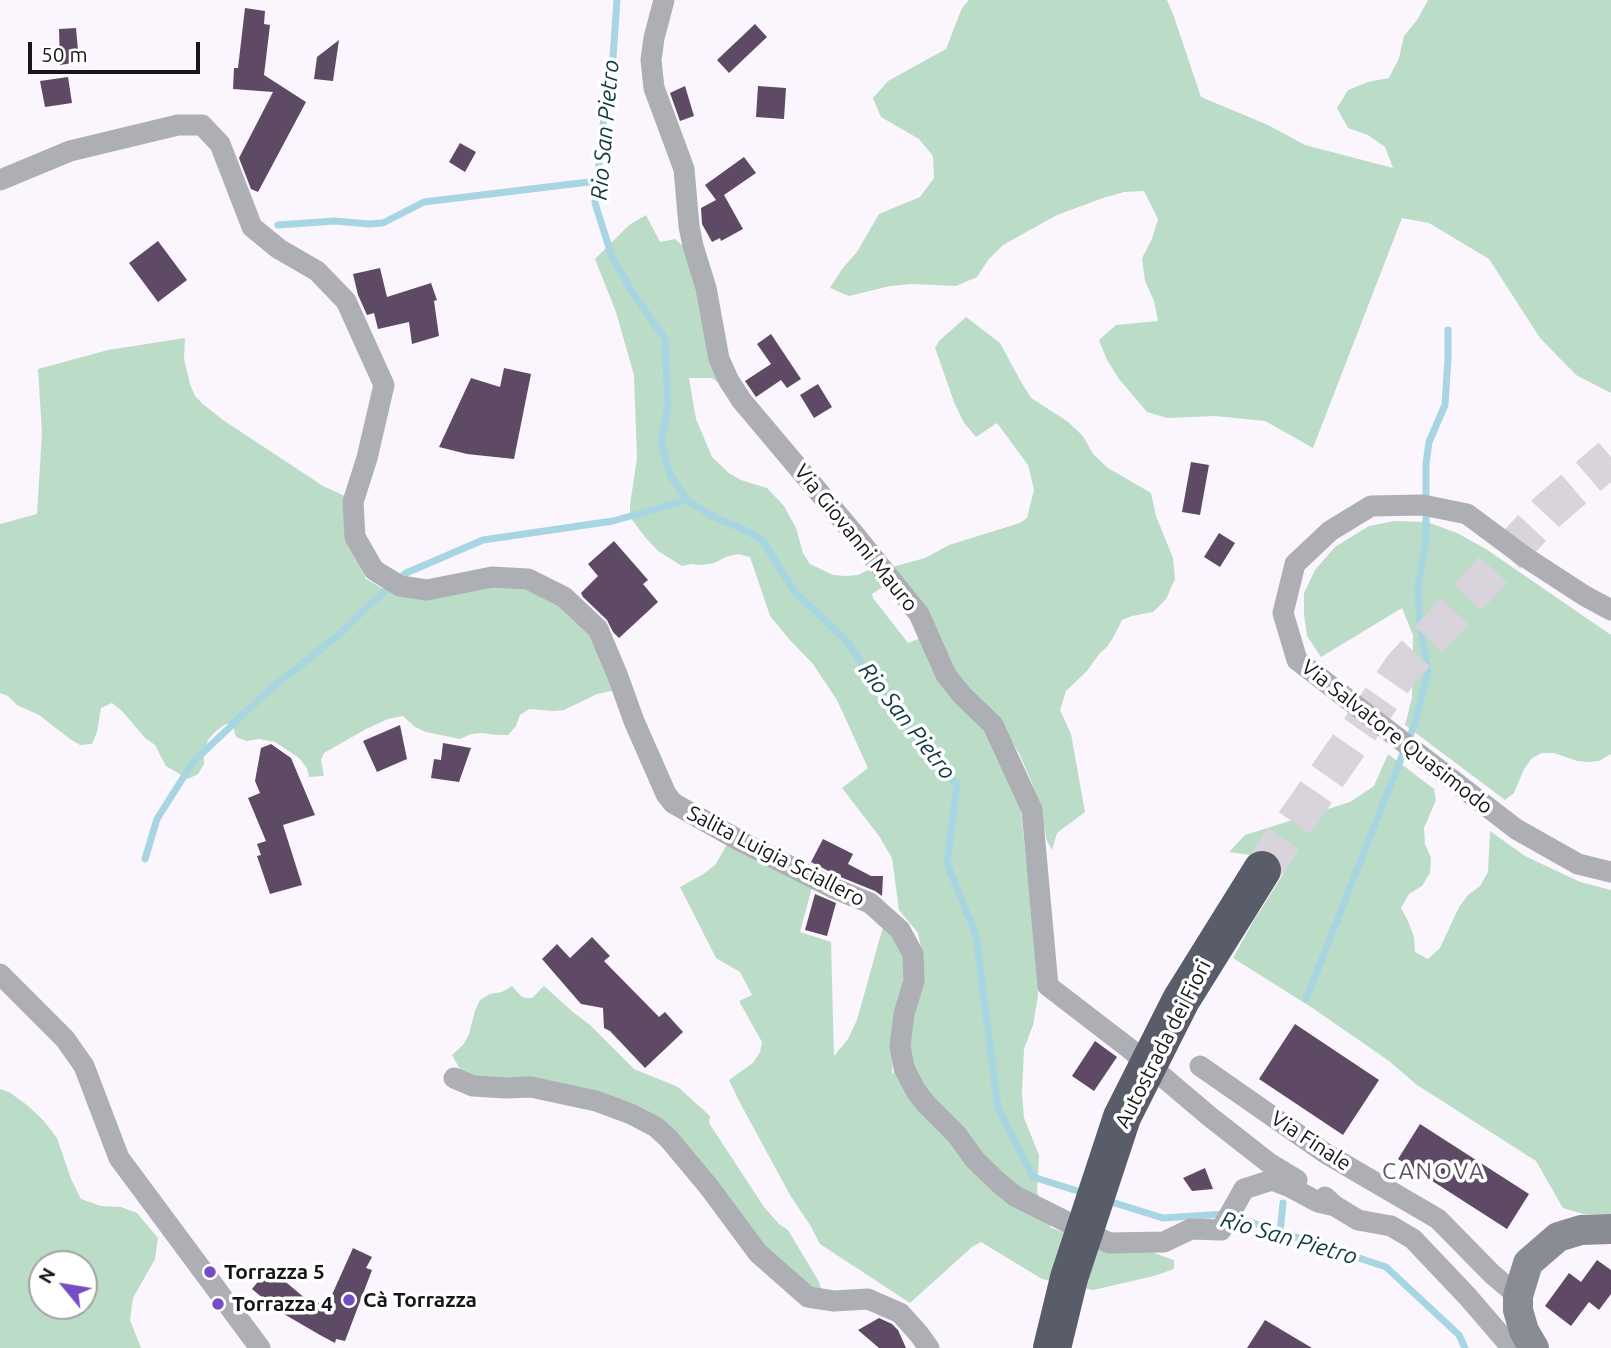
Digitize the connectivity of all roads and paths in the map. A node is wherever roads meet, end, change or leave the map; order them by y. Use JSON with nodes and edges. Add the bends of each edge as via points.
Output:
{"nodes":[{"id":1,"x":664,"y":0,"type":"edge"},
{"id":2,"x":0,"y":180,"type":"edge"},
{"id":3,"x":1611,"y":610,"type":"edge"},
{"id":4,"x":1262,"y":870,"type":"tunnel mouth"},
{"id":5,"x":1611,"y":872,"type":"edge"},
{"id":6,"x":0,"y":974,"type":"edge"},
{"id":7,"x":1200,"y":1066,"type":"dead end"},
{"id":8,"x":454,"y":1078,"type":"dead end"},
{"id":9,"x":1335,"y":1206,"type":"junction"},
{"id":10,"x":1611,"y":1229,"type":"edge"},
{"id":11,"x":1518,"y":1296,"type":"junction"},
{"id":12,"x":261,"y":1348,"type":"edge"},
{"id":13,"x":929,"y":1348,"type":"edge"},
{"id":14,"x":1052,"y":1348,"type":"edge"},
{"id":15,"x":1512,"y":1348,"type":"edge"},
{"id":16,"x":1534,"y":1348,"type":"edge"}],
"edges":[{"from":1,"to":9,"type":"street","name":"Via Giovanni Mauro","via":[[651,60],[654,88],[684,169],[689,226],[719,359],[742,401],[919,614],[946,675],[993,725],[1032,810],[1048,986],[1269,1163]]},
{"from":2,"to":9,"type":"street","name":"Salita Luigia Sciallero","via":[[70,151],[178,125],[202,125],[220,144],[252,227],[317,271],[346,301],[384,384],[353,502],[355,537],[374,570],[400,586],[427,590],[492,577],[528,579],[564,597],[598,629],[634,722],[673,803],[742,842],[870,903],[900,930],[913,954],[914,981],[900,1046],[904,1068],[926,1104],[975,1160],[1015,1196],[1109,1243],[1164,1242],[1191,1229],[1221,1230],[1244,1189],[1272,1180]]},
{"from":3,"to":5,"type":"street","name":"Via Salvatore Quasimodo","via":[[1466,514],[1423,505],[1371,506],[1330,531],[1295,564],[1283,613],[1297,660],[1516,829],[1578,864]]},
{"from":4,"to":14,"type":"highway","name":"Autostrada dei Fiori","via":[[1181,1000],[1122,1117],[1069,1278]]},
{"from":6,"to":12,"type":"street","via":[[65,1039],[84,1066],[119,1158]]},
{"from":7,"to":11,"type":"street","name":"Via Finale","via":[[1325,1153],[1438,1219]]},
{"from":8,"to":13,"type":"street","via":[[473,1086],[531,1087],[596,1101],[656,1127],[758,1253],[808,1297],[868,1299],[900,1313]]},
{"from":9,"to":15,"type":"street","name":"Via Giovanni Mauro","via":[[1358,1220],[1391,1226],[1413,1240]]},
{"from":10,"to":11,"type":"street","via":[[1580,1230],[1558,1237],[1528,1263]]},
{"from":11,"to":16,"type":"street","via":[[1524,1332]]}]}
